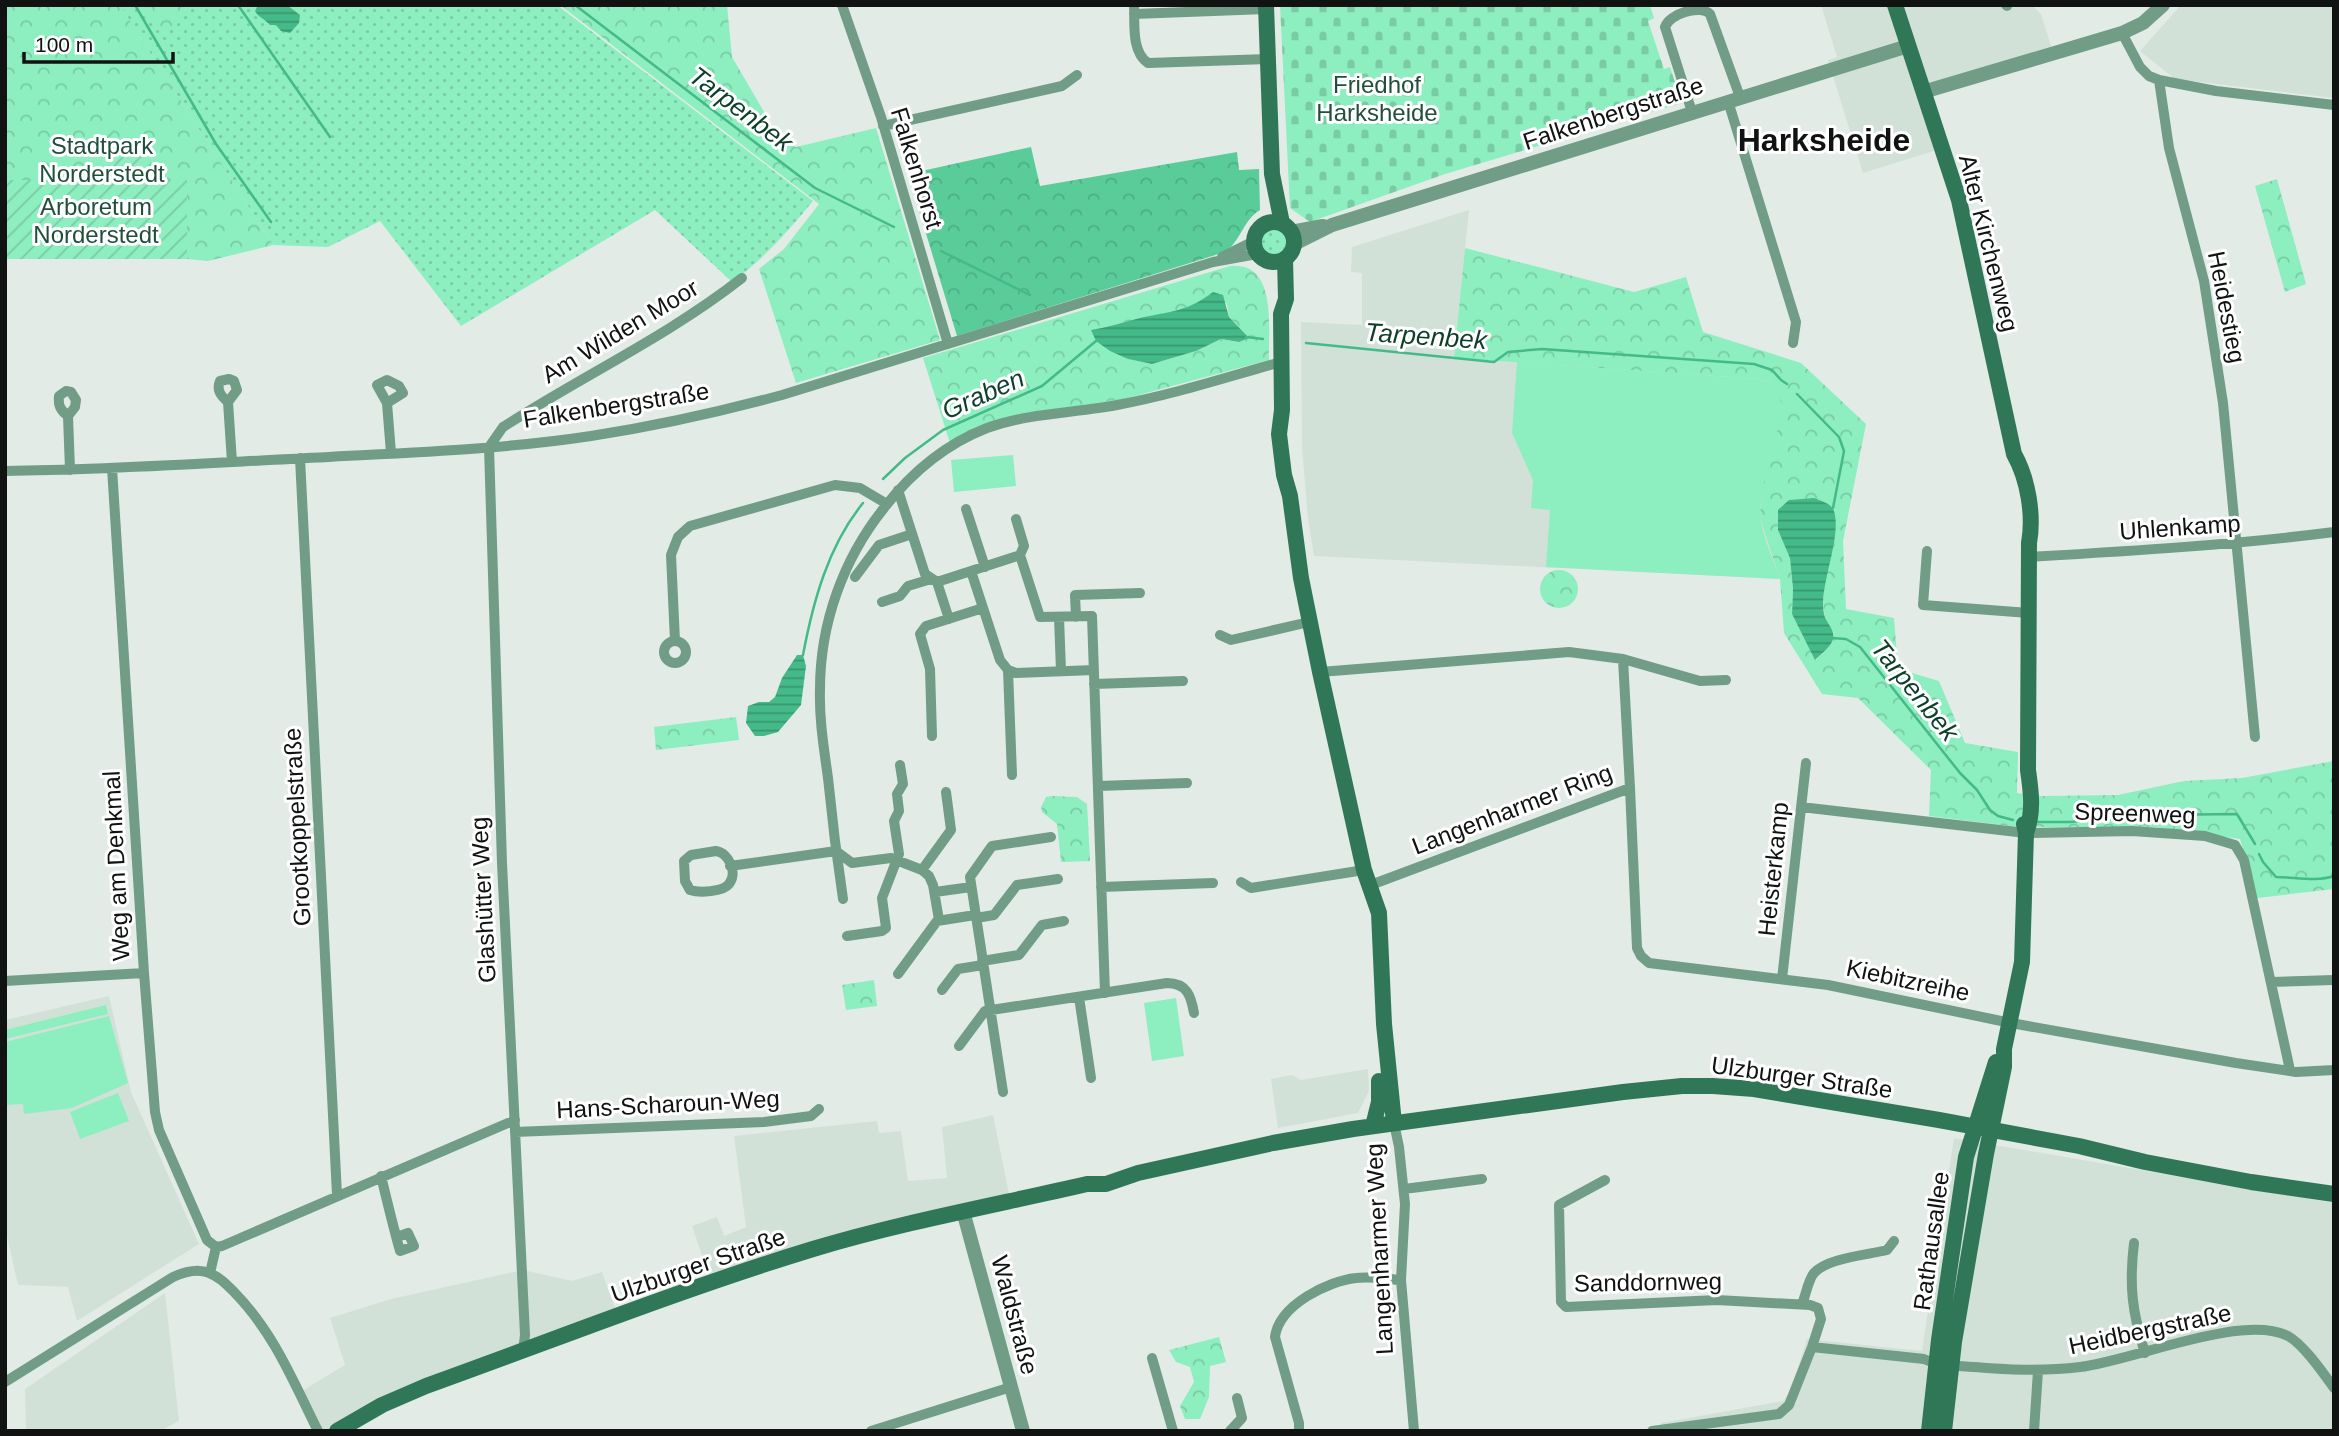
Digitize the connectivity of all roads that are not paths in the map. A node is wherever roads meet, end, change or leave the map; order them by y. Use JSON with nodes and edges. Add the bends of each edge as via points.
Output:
{"nodes":[{"id":1,"x":842,"y":5,"type":"edge"},
{"id":2,"x":1895,"y":5,"type":"edge"},
{"id":3,"x":2163,"y":5,"type":"edge"},
{"id":4,"x":1266,"y":7,"type":"edge"},
{"id":5,"x":1134,"y":10,"type":"edge"},
{"id":6,"x":2122,"y":33,"type":"junction"},
{"id":7,"x":1908,"y":46,"type":"junction"},
{"id":8,"x":1268,"y":59,"type":"junction"},
{"id":9,"x":1077,"y":75,"type":"dead end"},
{"id":10,"x":2159,"y":80,"type":"junction"},
{"id":11,"x":1923,"y":92,"type":"junction"},
{"id":12,"x":1734,"y":99,"type":"junction"},
{"id":13,"x":2334,"y":105,"type":"edge"},
{"id":14,"x":1692,"y":112,"type":"junction"},
{"id":15,"x":883,"y":126,"type":"junction"},
{"id":16,"x":1284,"y":231,"type":"junction"},
{"id":17,"x":1266,"y":254,"type":"junction"},
{"id":18,"x":742,"y":278,"type":"dead end"},
{"id":19,"x":948,"y":344,"type":"junction"},
{"id":20,"x":1793,"y":344,"type":"dead end"},
{"id":21,"x":1281,"y":362,"type":"junction"},
{"id":22,"x":228,"y":402,"type":"dead end"},
{"id":23,"x":387,"y":403,"type":"dead end"},
{"id":24,"x":68,"y":415,"type":"dead end"},
{"id":25,"x":489,"y":447,"type":"junction"},
{"id":26,"x":391,"y":453,"type":"junction"},
{"id":27,"x":300,"y":458,"type":"junction"},
{"id":28,"x":232,"y":462,"type":"junction"},
{"id":29,"x":112,"y":468,"type":"junction"},
{"id":30,"x":70,"y":470,"type":"junction"},
{"id":31,"x":5,"y":471,"type":"edge"},
{"id":32,"x":898,"y":491,"type":"junction"},
{"id":33,"x":887,"y":504,"type":"junction"},
{"id":34,"x":966,"y":509,"type":"dead end"},
{"id":35,"x":1016,"y":519,"type":"dead end"},
{"id":36,"x":2334,"y":532,"type":"edge"},
{"id":37,"x":912,"y":534,"type":"junction"},
{"id":38,"x":2238,"y":544,"type":"junction"},
{"id":39,"x":2029,"y":550,"type":"junction"},
{"id":40,"x":1927,"y":551,"type":"dead end"},
{"id":41,"x":1020,"y":555,"type":"junction"},
{"id":42,"x":985,"y":566,"type":"junction"},
{"id":43,"x":971,"y":571,"type":"junction"},
{"id":44,"x":855,"y":577,"type":"dead end"},
{"id":45,"x":934,"y":580,"type":"junction"},
{"id":46,"x":1140,"y":593,"type":"dead end"},
{"id":47,"x":882,"y":602,"type":"dead end"},
{"id":48,"x":983,"y":608,"type":"junction"},
{"id":49,"x":2029,"y":613,"type":"junction"},
{"id":50,"x":1059,"y":617,"type":"junction"},
{"id":51,"x":1076,"y":617,"type":"junction"},
{"id":52,"x":949,"y":619,"type":"junction"},
{"id":53,"x":1309,"y":622,"type":"junction"},
{"id":54,"x":1220,"y":635,"type":"dead end"},
{"id":55,"x":675,"y":641,"type":"dead end"},
{"id":56,"x":1623,"y":659,"type":"junction"},
{"id":57,"x":1008,"y":670,"type":"junction"},
{"id":58,"x":1094,"y":670,"type":"junction"},
{"id":59,"x":1061,"y":671,"type":"junction"},
{"id":60,"x":1320,"y":671,"type":"junction"},
{"id":61,"x":1726,"y":680,"type":"dead end"},
{"id":62,"x":1183,"y":681,"type":"dead end"},
{"id":63,"x":1094,"y":684,"type":"junction"},
{"id":64,"x":932,"y":736,"type":"dead end"},
{"id":65,"x":2255,"y":737,"type":"dead end"},
{"id":66,"x":1806,"y":763,"type":"dead end"},
{"id":67,"x":900,"y":765,"type":"dead end"},
{"id":68,"x":1012,"y":775,"type":"dead end"},
{"id":69,"x":1187,"y":783,"type":"dead end"},
{"id":70,"x":1098,"y":786,"type":"junction"},
{"id":71,"x":1630,"y":789,"type":"junction"},
{"id":72,"x":946,"y":792,"type":"dead end"},
{"id":73,"x":1801,"y":807,"type":"junction"},
{"id":74,"x":2026,"y":833,"type":"junction"},
{"id":75,"x":1051,"y":836,"type":"dead end"},
{"id":76,"x":836,"y":851,"type":"junction"},
{"id":77,"x":897,"y":859,"type":"junction"},
{"id":78,"x":730,"y":866,"type":"junction"},
{"id":79,"x":922,"y":870,"type":"junction"},
{"id":80,"x":1366,"y":878,"type":"junction"},
{"id":81,"x":1058,"y":879,"type":"dead end"},
{"id":82,"x":1241,"y":882,"type":"dead end"},
{"id":83,"x":1213,"y":883,"type":"dead end"},
{"id":84,"x":971,"y":887,"type":"junction"},
{"id":85,"x":1101,"y":887,"type":"junction"},
{"id":86,"x":935,"y":892,"type":"junction"},
{"id":87,"x":844,"y":899,"type":"dead end"},
{"id":88,"x":975,"y":917,"type":"junction"},
{"id":89,"x":939,"y":920,"type":"junction"},
{"id":90,"x":1064,"y":921,"type":"dead end"},
{"id":91,"x":847,"y":936,"type":"dead end"},
{"id":92,"x":983,"y":963,"type":"junction"},
{"id":93,"x":144,"y":973,"type":"junction"},
{"id":94,"x":898,"y":974,"type":"dead end"},
{"id":95,"x":1782,"y":979,"type":"junction"},
{"id":96,"x":2334,"y":980,"type":"edge"},
{"id":97,"x":5,"y":981,"type":"edge"},
{"id":98,"x":2272,"y":982,"type":"junction"},
{"id":99,"x":942,"y":990,"type":"dead end"},
{"id":100,"x":1105,"y":993,"type":"junction"},
{"id":101,"x":1079,"y":997,"type":"junction"},
{"id":102,"x":990,"y":1010,"type":"junction"},
{"id":103,"x":1194,"y":1013,"type":"dead end"},
{"id":104,"x":2011,"y":1023,"type":"junction"},
{"id":105,"x":1384,"y":1024,"type":"junction"},
{"id":106,"x":960,"y":1046,"type":"dead end"},
{"id":107,"x":2290,"y":1070,"type":"junction"},
{"id":108,"x":2334,"y":1070,"type":"edge"},
{"id":109,"x":1091,"y":1079,"type":"dead end"},
{"id":110,"x":1003,"y":1092,"type":"dead end"},
{"id":111,"x":819,"y":1108,"type":"dead end"},
{"id":112,"x":515,"y":1120,"type":"junction"},
{"id":113,"x":1394,"y":1123,"type":"junction"},
{"id":114,"x":1373,"y":1126,"type":"junction"},
{"id":115,"x":1983,"y":1128,"type":"junction"},
{"id":116,"x":515,"y":1132,"type":"junction"},
{"id":117,"x":381,"y":1176,"type":"junction"},
{"id":118,"x":1482,"y":1179,"type":"dead end"},
{"id":119,"x":1605,"y":1180,"type":"dead end"},
{"id":120,"x":1404,"y":1189,"type":"junction"},
{"id":121,"x":2334,"y":1194,"type":"edge"},
{"id":122,"x":337,"y":1195,"type":"junction"},
{"id":123,"x":963,"y":1211,"type":"junction"},
{"id":124,"x":397,"y":1237,"type":"dead end"},
{"id":125,"x":1894,"y":1241,"type":"dead end"},
{"id":126,"x":2134,"y":1242,"type":"dead end"},
{"id":127,"x":216,"y":1247,"type":"junction"},
{"id":128,"x":210,"y":1273,"type":"junction"},
{"id":129,"x":1401,"y":1280,"type":"junction"},
{"id":130,"x":1802,"y":1304,"type":"junction"},
{"id":131,"x":1812,"y":1346,"type":"junction"},
{"id":132,"x":523,"y":1350,"type":"junction"},
{"id":133,"x":2145,"y":1353,"type":"junction"},
{"id":134,"x":1152,"y":1358,"type":"dead end"},
{"id":135,"x":1943,"y":1364,"type":"junction"},
{"id":136,"x":2038,"y":1371,"type":"junction"},
{"id":137,"x":5,"y":1382,"type":"edge"},
{"id":138,"x":1011,"y":1387,"type":"junction"},
{"id":139,"x":2334,"y":1388,"type":"edge"},
{"id":140,"x":1237,"y":1398,"type":"dead end"},
{"id":141,"x":1671,"y":1429,"type":"edge"},
{"id":142,"x":318,"y":1431,"type":"edge"},
{"id":143,"x":337,"y":1431,"type":"edge"},
{"id":144,"x":872,"y":1431,"type":"edge"},
{"id":145,"x":1023,"y":1431,"type":"edge"},
{"id":146,"x":1173,"y":1431,"type":"edge"},
{"id":147,"x":1230,"y":1431,"type":"edge"},
{"id":148,"x":1299,"y":1431,"type":"edge"},
{"id":149,"x":1414,"y":1431,"type":"edge"},
{"id":150,"x":1652,"y":1431,"type":"edge"},
{"id":151,"x":1929,"y":1431,"type":"edge"},
{"id":152,"x":1944,"y":1431,"type":"edge"},
{"id":153,"x":2034,"y":1431,"type":"edge"}],
"edges":[{"from":1,"to":15,"type":"street","name":"Falkenhorst"},
{"from":2,"to":7,"type":"main road","name":"Alter Kirchenweg"},
{"from":3,"to":6,"type":"street","via":[[2143,23]]},
{"from":4,"to":5,"type":"street"},
{"from":4,"to":8,"type":"main road"},
{"from":5,"to":8,"type":"street","via":[[1138,52],[1149,64]]},
{"from":6,"to":10,"type":"street","via":[[2140,67]]},
{"from":6,"to":11,"type":"street"},
{"from":7,"to":11,"type":"main road","name":"Alter Kirchenweg"},
{"from":7,"to":12,"type":"street","name":"Falkenbergstraße"},
{"from":8,"to":16,"type":"main road","via":[[1272,174]]},
{"from":9,"to":15,"type":"street","via":[[1062,86]]},
{"from":10,"to":13,"type":"street"},
{"from":10,"to":38,"type":"street","name":"Heidestieg","via":[[2169,148],[2204,281]]},
{"from":11,"to":39,"type":"main road","name":"Alter Kirchenweg","via":[[1959,200],[2028,500]]},
{"from":12,"to":14,"type":"street","name":"Falkenbergstraße"},
{"from":12,"to":14,"type":"street","via":[[1710,14],[1698,9],[1670,19],[1665,27]]},
{"from":12,"to":20,"type":"street","via":[[1796,322]]},
{"from":14,"to":16,"type":"street","name":"Falkenbergstraße","via":[[1411,202],[1332,225]]},
{"from":15,"to":19,"type":"street","name":"Falkenhorst"},
{"from":16,"to":17,"type":"main road","via":[[1290,254]]},
{"from":16,"to":17,"type":"main road","via":[[1259,228]]},
{"from":17,"to":19,"type":"street","name":"Falkenbergstraße","via":[[1213,262]]},
{"from":17,"to":21,"type":"main road","name":"Langenharmer Weg","via":[[1280,314]]},
{"from":18,"to":25,"type":"street","name":"Am Wilden Moor","via":[[664,332],[503,427]]},
{"from":19,"to":25,"type":"street","name":"Falkenbergstraße","via":[[713,413],[590,436]]},
{"from":21,"to":32,"type":"street","via":[[1125,404],[995,425],[947,449]]},
{"from":21,"to":53,"type":"main road","name":"Langenharmer Weg","via":[[1290,496]]},
{"from":22,"to":28,"type":"street"},
{"from":23,"to":26,"type":"street"},
{"from":24,"to":30,"type":"street"},
{"from":25,"to":26,"type":"street","name":"Falkenbergstraße"},
{"from":25,"to":112,"type":"street","name":"Glashütter Weg"},
{"from":26,"to":27,"type":"street","name":"Falkenbergstraße"},
{"from":27,"to":28,"type":"street","name":"Falkenbergstraße"},
{"from":27,"to":122,"type":"street","name":"Grootkoppelstraße"},
{"from":28,"to":29,"type":"street","name":"Falkenbergstraße"},
{"from":29,"to":30,"type":"street","name":"Falkenbergstraße"},
{"from":29,"to":93,"type":"street","name":"Weg am Denkmal"},
{"from":30,"to":31,"type":"street","name":"Falkenbergstraße"},
{"from":32,"to":33,"type":"street"},
{"from":32,"to":37,"type":"street"},
{"from":33,"to":55,"type":"street","via":[[863,489],[835,485],[690,526],[678,537],[671,555]]},
{"from":33,"to":76,"type":"street","via":[[842,579],[822,651],[820,707]]},
{"from":34,"to":42,"type":"street"},
{"from":35,"to":41,"type":"street","via":[[1024,544]]},
{"from":36,"to":38,"type":"street","name":"Uhlenkamp"},
{"from":37,"to":44,"type":"street","via":[[879,545]]},
{"from":37,"to":45,"type":"street","via":[[925,575]]},
{"from":38,"to":39,"type":"street","name":"Uhlenkamp"},
{"from":38,"to":65,"type":"street","name":"Heidestieg"},
{"from":39,"to":49,"type":"main road","name":"Alter Kirchenweg"},
{"from":40,"to":49,"type":"street","via":[[1923,605]]},
{"from":41,"to":42,"type":"street"},
{"from":41,"to":50,"type":"street","via":[[1040,616]]},
{"from":42,"to":43,"type":"street"},
{"from":43,"to":45,"type":"street"},
{"from":43,"to":48,"type":"street"},
{"from":45,"to":47,"type":"street","via":[[908,586],[900,596]]},
{"from":45,"to":52,"type":"street"},
{"from":46,"to":51,"type":"street","via":[[1075,595]]},
{"from":48,"to":52,"type":"street"},
{"from":48,"to":57,"type":"street","via":[[1000,660]]},
{"from":49,"to":74,"type":"main road","name":"Alter Kirchenweg","via":[[2028,770],[2023,789]]},
{"from":50,"to":51,"type":"street"},
{"from":50,"to":59,"type":"street"},
{"from":51,"to":58,"type":"street","via":[[1092,616]]},
{"from":52,"to":64,"type":"street","via":[[925,626],[920,637],[930,669]]},
{"from":53,"to":54,"type":"street","via":[[1231,640]]},
{"from":53,"to":60,"type":"main road","name":"Langenharmer Weg"},
{"from":56,"to":60,"type":"street","via":[[1553,652]]},
{"from":56,"to":61,"type":"street","via":[[1695,680]]},
{"from":56,"to":71,"type":"street","name":"Langenharmer Ring"},
{"from":57,"to":59,"type":"street"},
{"from":57,"to":68,"type":"street"},
{"from":58,"to":59,"type":"street"},
{"from":58,"to":63,"type":"street"},
{"from":60,"to":80,"type":"main road","name":"Langenharmer Weg"},
{"from":62,"to":63,"type":"street"},
{"from":63,"to":70,"type":"street"},
{"from":66,"to":73,"type":"street","name":"Heisterkamp"},
{"from":67,"to":77,"type":"street","via":[[903,784],[897,793],[900,811],[894,821]]},
{"from":69,"to":70,"type":"street"},
{"from":70,"to":85,"type":"street"},
{"from":71,"to":80,"type":"street","name":"Langenharmer Ring"},
{"from":71,"to":95,"type":"street","name":"Kiebitzreihe","via":[[1637,946],[1642,958],[1655,964]]},
{"from":72,"to":79,"type":"street","via":[[951,829]]},
{"from":73,"to":74,"type":"street","name":"Spreenweg"},
{"from":73,"to":95,"type":"street","name":"Heisterkamp"},
{"from":74,"to":98,"type":"street","name":"Spreenweg","via":[[2132,831],[2206,836],[2235,845],[2244,860]]},
{"from":74,"to":104,"type":"main road","name":"Alter Kirchenweg","via":[[2024,944]]},
{"from":75,"to":84,"type":"street","via":[[992,846],[970,875]]},
{"from":76,"to":77,"type":"street","via":[[853,863]]},
{"from":76,"to":78,"type":"street"},
{"from":76,"to":87,"type":"street"},
{"from":77,"to":79,"type":"street"},
{"from":77,"to":91,"type":"street","via":[[882,898],[885,929]]},
{"from":78,"to":78,"type":"street","via":[[722,852],[690,856],[683,864],[685,884],[695,892],[724,888],[731,880]]},
{"from":79,"to":86,"type":"street"},
{"from":80,"to":82,"type":"street","via":[[1251,888]]},
{"from":80,"to":105,"type":"main road","name":"Langenharmer Weg","via":[[1379,913]]},
{"from":81,"to":88,"type":"street","via":[[1016,886],[994,915]]},
{"from":83,"to":85,"type":"street"},
{"from":84,"to":86,"type":"street"},
{"from":84,"to":88,"type":"street"},
{"from":85,"to":100,"type":"street"},
{"from":86,"to":89,"type":"street"},
{"from":88,"to":89,"type":"street"},
{"from":88,"to":92,"type":"street"},
{"from":89,"to":94,"type":"street"},
{"from":90,"to":92,"type":"street","via":[[1041,925],[1019,955]]},
{"from":92,"to":99,"type":"street","via":[[958,969]]},
{"from":92,"to":102,"type":"street"},
{"from":93,"to":97,"type":"street"},
{"from":93,"to":127,"type":"street","name":"Weg am Denkmal","via":[[156,1122],[207,1240]]},
{"from":95,"to":104,"type":"street","name":"Kiebitzreihe"},
{"from":96,"to":98,"type":"street"},
{"from":98,"to":107,"type":"street","name":"Spreenweg"},
{"from":100,"to":101,"type":"street"},
{"from":100,"to":103,"type":"street","via":[[1174,983],[1188,992]]},
{"from":101,"to":102,"type":"street"},
{"from":101,"to":109,"type":"street"},
{"from":102,"to":106,"type":"street"},
{"from":102,"to":110,"type":"street"},
{"from":104,"to":107,"type":"street","name":"Kiebitzreihe"},
{"from":104,"to":115,"type":"main road","name":"Alter Kirchenweg","via":[[1995,1064]]},
{"from":105,"to":113,"type":"main road","name":"Langenharmer Weg"},
{"from":105,"to":114,"type":"main road","name":"Langenharmer Weg","via":[[1377,1047],[1379,1102]]},
{"from":107,"to":108,"type":"street","name":"Kiebitzreihe"},
{"from":111,"to":116,"type":"street","name":"Hans-Scharoun-Weg","via":[[811,1116],[767,1121]]},
{"from":112,"to":116,"type":"street","name":"Glashütter Weg"},
{"from":112,"to":117,"type":"street"},
{"from":113,"to":114,"type":"main road","name":"Ulzburger Straße"},
{"from":113,"to":115,"type":"main road","name":"Ulzburger Straße","via":[[1623,1092],[1713,1086]]},
{"from":113,"to":120,"type":"street","name":"Langenharmer Weg"},
{"from":114,"to":123,"type":"main road","name":"Ulzburger Straße","via":[[1138,1173],[1120,1172],[1087,1184]]},
{"from":115,"to":121,"type":"main road","name":"Ulzburger Straße","via":[[2238,1180]]},
{"from":115,"to":135,"type":"main road","name":"Rathausallee","via":[[1966,1157]]},
{"from":116,"to":132,"type":"street","name":"Glashütter Weg"},
{"from":117,"to":122,"type":"street"},
{"from":117,"to":124,"type":"street"},
{"from":118,"to":120,"type":"street"},
{"from":119,"to":130,"type":"street","name":"Sanddornweg","via":[[1559,1205],[1561,1302],[1566,1307],[1717,1300]]},
{"from":120,"to":129,"type":"street","name":"Langenharmer Weg"},
{"from":122,"to":127,"type":"street"},
{"from":123,"to":132,"type":"main road","name":"Ulzburger Straße","via":[[775,1261]]},
{"from":123,"to":138,"type":"street","name":"Waldstraße"},
{"from":125,"to":130,"type":"street","via":[[1887,1250],[1823,1266],[1813,1274]]},
{"from":126,"to":133,"type":"street","via":[[2131,1296]]},
{"from":127,"to":128,"type":"street"},
{"from":128,"to":137,"type":"street","via":[[193,1271],[173,1277]]},
{"from":128,"to":142,"type":"street","via":[[253,1311],[271,1336]]},
{"from":129,"to":148,"type":"street","via":[[1360,1277],[1327,1286],[1284,1315],[1275,1337]]},
{"from":129,"to":149,"type":"street","name":"Langenharmer Weg"},
{"from":130,"to":131,"type":"street","via":[[1818,1308],[1820,1313]]},
{"from":131,"to":135,"type":"street"},
{"from":131,"to":141,"type":"street","via":[[1789,1405],[1779,1414]]},
{"from":132,"to":143,"type":"main road","name":"Ulzburger Straße","via":[[415,1390]]},
{"from":133,"to":136,"type":"street","name":"Heidbergstraße"},
{"from":133,"to":139,"type":"street","name":"Heidbergstraße","via":[[2202,1337],[2265,1331],[2297,1343]]},
{"from":134,"to":146,"type":"street"},
{"from":135,"to":136,"type":"street","name":"Heidbergstraße"},
{"from":135,"to":151,"type":"main road","name":"Rathausallee"},
{"from":135,"to":152,"type":"main road","name":"Rathausallee"},
{"from":136,"to":153,"type":"street"},
{"from":138,"to":144,"type":"street"},
{"from":138,"to":145,"type":"street","name":"Waldstraße"},
{"from":140,"to":147,"type":"street","via":[[1242,1418]]},
{"from":141,"to":150,"type":"street"}]}
